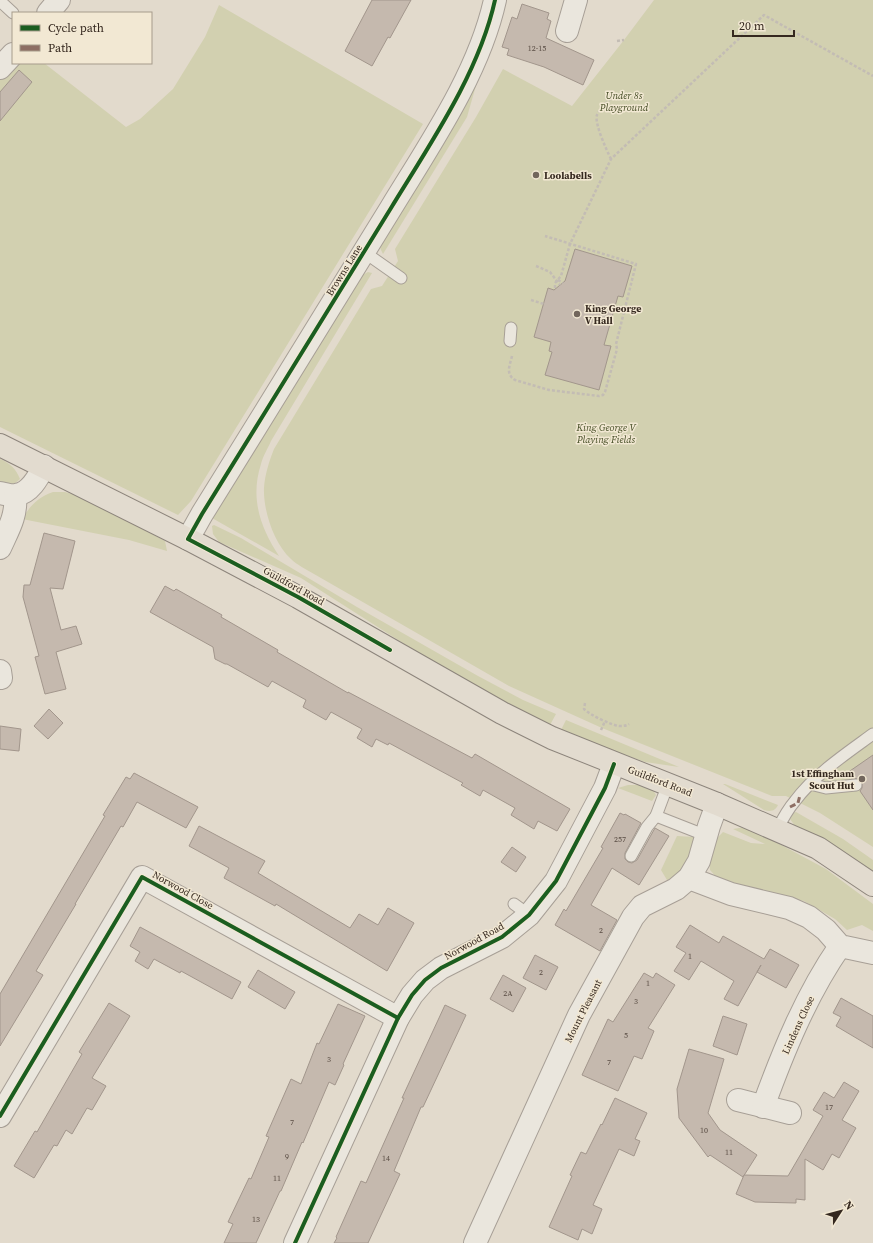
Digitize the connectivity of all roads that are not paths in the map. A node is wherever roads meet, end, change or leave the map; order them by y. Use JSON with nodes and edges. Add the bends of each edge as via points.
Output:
{"nodes":[{"id":1,"x":59,"y":0,"type":"edge"},
{"id":2,"x":495,"y":0,"type":"edge"},
{"id":3,"x":576,"y":0,"type":"edge"},
{"id":4,"x":0,"y":1,"type":"edge"},
{"id":5,"x":12,"y":12,"type":"edge"},
{"id":6,"x":49,"y":12,"type":"edge"},
{"id":7,"x":567,"y":31,"type":"dead end"},
{"id":8,"x":12,"y":55,"type":"edge"},
{"id":9,"x":0,"y":68,"type":"edge"},
{"id":10,"x":364,"y":252,"type":"junction"},
{"id":11,"x":401,"y":278,"type":"dead end"},
{"id":12,"x":511,"y":328,"type":"dead end"},
{"id":13,"x":510,"y":341,"type":"dead end"},
{"id":14,"x":0,"y":444,"type":"edge"},
{"id":15,"x":44,"y":466,"type":"junction"},
{"id":16,"x":8,"y":494,"type":"edge"},
{"id":17,"x":188,"y":539,"type":"junction"},
{"id":18,"x":0,"y":548,"type":"edge"},
{"id":19,"x":873,"y":734,"type":"edge"},
{"id":20,"x":614,"y":764,"type":"junction"},
{"id":21,"x":668,"y":784,"type":"junction"},
{"id":22,"x":810,"y":784,"type":"junction"},
{"id":23,"x":856,"y":785,"type":"dead end"},
{"id":24,"x":717,"y":804,"type":"junction"},
{"id":25,"x":656,"y":816,"type":"junction"},
{"id":26,"x":776,"y":830,"type":"junction"},
{"id":27,"x":707,"y":836,"type":"junction"},
{"id":28,"x":631,"y":856,"type":"dead end"},
{"id":29,"x":689,"y":878,"type":"junction"},
{"id":30,"x":873,"y":885,"type":"edge"},
{"id":31,"x":840,"y":946,"type":"junction"},
{"id":32,"x":873,"y":953,"type":"edge"},
{"id":33,"x":398,"y":1018,"type":"junction"},
{"id":34,"x":738,"y":1100,"type":"dead end"},
{"id":35,"x":763,"y":1107,"type":"junction"},
{"id":36,"x":790,"y":1113,"type":"dead end"},
{"id":37,"x":0,"y":1116,"type":"edge"},
{"id":38,"x":295,"y":1243,"type":"edge"},
{"id":39,"x":475,"y":1243,"type":"edge"}],
"edges":[{"from":1,"to":6,"type":"street"},
{"from":2,"to":10,"type":"street","name":"Browns Lane","via":[[484,37],[458,93]]},
{"from":3,"to":7,"type":"street"},
{"from":4,"to":5,"type":"lane"},
{"from":8,"to":9,"type":"street"},
{"from":10,"to":11,"type":"lane"},
{"from":10,"to":17,"type":"street","name":"Browns Lane"},
{"from":12,"to":13,"type":"lane"},
{"from":14,"to":15,"type":"main road","name":"Guildford Road"},
{"from":15,"to":16,"type":"street","via":[[40,476],[29,489]]},
{"from":15,"to":17,"type":"main road","name":"Guildford Road"},
{"from":16,"to":18,"type":"street","via":[[16,506]]},
{"from":17,"to":20,"type":"main road","name":"Guildford Road","via":[[309,603],[502,714]]},
{"from":19,"to":22,"type":"lane"},
{"from":20,"to":21,"type":"main road","name":"Guildford Road"},
{"from":20,"to":33,"type":"street","name":"Norwood Road","via":[[605,788],[556,881],[522,910],[502,937],[474,943],[424,980]]},
{"from":21,"to":24,"type":"main road","name":"Guildford Road"},
{"from":21,"to":25,"type":"lane"},
{"from":22,"to":23,"type":"lane","via":[[826,788]]},
{"from":22,"to":26,"type":"lane","via":[[794,801]]},
{"from":24,"to":26,"type":"main road","name":"Guildford Road"},
{"from":24,"to":27,"type":"street","name":"Mount Pleasant"},
{"from":25,"to":27,"type":"lane"},
{"from":25,"to":28,"type":"lane"},
{"from":26,"to":30,"type":"main road","name":"Guildford Road","via":[[818,848]]},
{"from":27,"to":29,"type":"street","name":"Mount Pleasant","via":[[699,861]]},
{"from":29,"to":31,"type":"street","via":[[731,894],[789,908],[810,917]]},
{"from":29,"to":39,"type":"street","name":"Mount Pleasant","via":[[676,889],[642,906],[633,917],[579,1015]]},
{"from":31,"to":32,"type":"street"},
{"from":31,"to":35,"type":"street","name":"Lindens Close","via":[[804,1007]]},
{"from":33,"to":37,"type":"street","name":"Norwood Close","via":[[142,877]]},
{"from":33,"to":38,"type":"street","name":"Norwood Road"},
{"from":34,"to":35,"type":"street"},
{"from":35,"to":36,"type":"street"}]}
